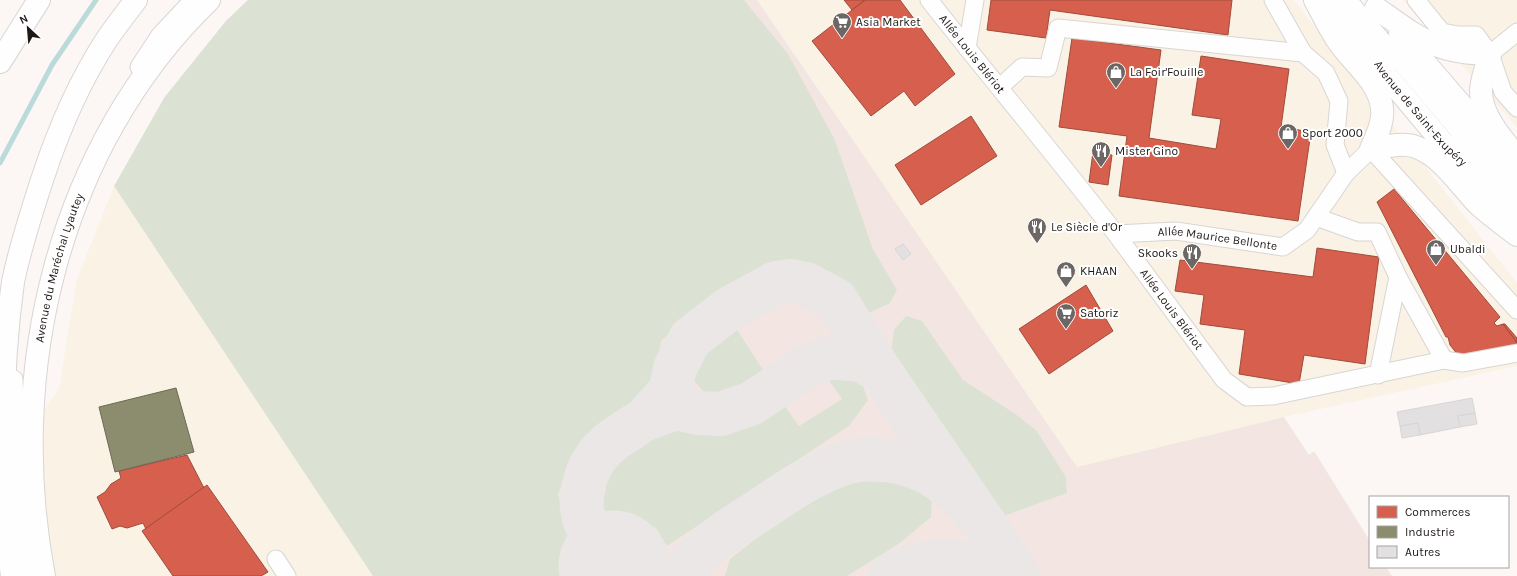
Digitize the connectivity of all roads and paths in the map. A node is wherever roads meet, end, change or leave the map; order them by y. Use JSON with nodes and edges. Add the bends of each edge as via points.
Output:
{"nodes":[{"id":1,"x":39,"y":0,"type":"edge"},
{"id":2,"x":136,"y":0,"type":"edge"},
{"id":3,"x":146,"y":0,"type":"edge"},
{"id":4,"x":193,"y":0,"type":"edge"},
{"id":5,"x":209,"y":0,"type":"edge"},
{"id":6,"x":929,"y":0,"type":"edge"},
{"id":7,"x":975,"y":0,"type":"edge"},
{"id":8,"x":1273,"y":0,"type":"edge"},
{"id":9,"x":1315,"y":0,"type":"edge"},
{"id":10,"x":1329,"y":0,"type":"edge"},
{"id":11,"x":1348,"y":0,"type":"edge"},
{"id":12,"x":1416,"y":0,"type":"edge"},
{"id":13,"x":1372,"y":4,"type":"edge"},
{"id":14,"x":1517,"y":32,"type":"edge"},
{"id":15,"x":967,"y":48,"type":"junction"},
{"id":16,"x":1303,"y":53,"type":"junction"},
{"id":17,"x":1490,"y":54,"type":"junction"},
{"id":18,"x":0,"y":62,"type":"edge"},
{"id":19,"x":1000,"y":87,"type":"junction"},
{"id":20,"x":1517,"y":108,"type":"edge"},
{"id":21,"x":1468,"y":143,"type":"junction"},
{"id":22,"x":1371,"y":150,"type":"junction"},
{"id":23,"x":1517,"y":157,"type":"edge"},
{"id":24,"x":1346,"y":173,"type":"junction"},
{"id":25,"x":1517,"y":181,"type":"edge"},
{"id":26,"x":1517,"y":200,"type":"edge"},
{"id":27,"x":1517,"y":213,"type":"edge"},
{"id":28,"x":1316,"y":217,"type":"junction"},
{"id":29,"x":1517,"y":222,"type":"edge"},
{"id":30,"x":1116,"y":234,"type":"junction"},
{"id":31,"x":1517,"y":235,"type":"edge"},
{"id":32,"x":1398,"y":277,"type":"junction"},
{"id":33,"x":1517,"y":310,"type":"edge"},
{"id":34,"x":7,"y":322,"type":"junction"},
{"id":35,"x":1517,"y":353,"type":"edge"},
{"id":36,"x":0,"y":358,"type":"edge"},
{"id":37,"x":1444,"y":360,"type":"junction"},
{"id":38,"x":1378,"y":375,"type":"junction"},
{"id":39,"x":17,"y":465,"type":"junction"},
{"id":40,"x":276,"y":559,"type":"dead end"},
{"id":41,"x":12,"y":576,"type":"edge"},
{"id":42,"x":28,"y":576,"type":"edge"},
{"id":43,"x":44,"y":576,"type":"edge"},
{"id":44,"x":287,"y":576,"type":"edge"}],
"edges":[{"from":1,"to":18,"type":"main road"},
{"from":2,"to":34,"type":"main road","via":[[107,40],[72,105],[53,149],[21,244]]},
{"from":3,"to":39,"type":"street","via":[[111,52],[78,111],[51,181],[31,248],[19,311],[14,376]]},
{"from":4,"to":39,"type":"street","via":[[160,35],[114,103],[76,179],[49,254],[31,335]]},
{"from":5,"to":43,"type":"main road","name":"Avenue du Maréchal Lyautey","via":[[178,32],[130,94],[93,165],[57,257],[41,331],[33,408],[34,511]]},
{"from":6,"to":15,"type":"street","name":"Allée Louis Blériot"},
{"from":7,"to":15,"type":"street"},
{"from":8,"to":16,"type":"street"},
{"from":9,"to":22,"type":"main road","via":[[1336,38],[1374,85],[1380,100],[1382,118]]},
{"from":10,"to":29,"type":"main road","name":"Avenue de Saint-Exupéry","via":[[1360,35],[1386,75],[1443,144],[1486,184]]},
{"from":11,"to":21,"type":"street"},
{"from":12,"to":17,"type":"street","via":[[1442,32],[1476,35]]},
{"from":13,"to":17,"type":"main road","via":[[1431,44],[1456,52]]},
{"from":13,"to":25,"type":"main road","via":[[1459,100]]},
{"from":14,"to":17,"type":"street"},
{"from":15,"to":19,"type":"street","name":"Allée Louis Blériot"},
{"from":16,"to":19,"type":"street","via":[[1058,28],[1048,68],[1022,67]]},
{"from":16,"to":24,"type":"street","via":[[1326,73],[1339,101],[1335,145]]},
{"from":17,"to":20,"type":"street","via":[[1503,92]]},
{"from":17,"to":23,"type":"main road","via":[[1482,82],[1482,100],[1494,127]]},
{"from":19,"to":30,"type":"street","name":"Allée Louis Blériot"},
{"from":21,"to":26,"type":"street"},
{"from":21,"to":27,"type":"street","via":[[1481,164],[1516,207]]},
{"from":22,"to":24,"type":"street","name":"Allée Maurice Bellonte"},
{"from":22,"to":31,"type":"main road","via":[[1403,145],[1416,147],[1425,152],[1438,161],[1496,221]]},
{"from":22,"to":33,"type":"street"},
{"from":24,"to":28,"type":"street","name":"Allée Maurice Bellonte"},
{"from":28,"to":30,"type":"street","name":"Allée Maurice Bellonte","via":[[1307,230],[1282,247],[1176,231]]},
{"from":28,"to":32,"type":"street","via":[[1358,232],[1377,232]]},
{"from":30,"to":38,"type":"street","name":"Allée Louis Blériot","via":[[1224,380],[1247,397],[1273,396]]},
{"from":32,"to":37,"type":"street"},
{"from":32,"to":38,"type":"street"},
{"from":34,"to":36,"type":"street"},
{"from":34,"to":41,"type":"main road","via":[[1,393],[0,455],[4,520]]},
{"from":35,"to":37,"type":"street","name":"Allée Louis Blériot","via":[[1463,363]]},
{"from":37,"to":38,"type":"street","name":"Allée Louis Blériot"},
{"from":39,"to":42,"type":"street"},
{"from":40,"to":44,"type":"street"}]}
